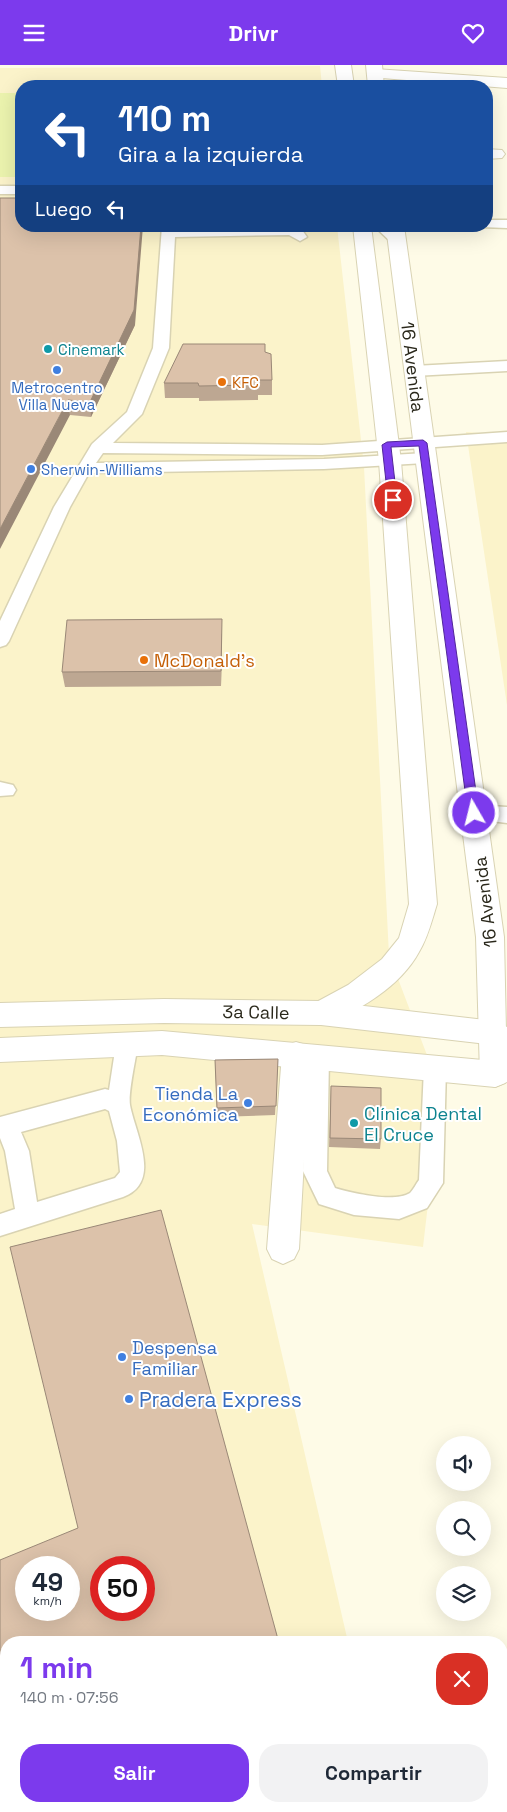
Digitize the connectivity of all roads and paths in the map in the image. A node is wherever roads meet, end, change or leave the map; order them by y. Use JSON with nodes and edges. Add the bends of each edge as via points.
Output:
{"nodes":[{"id":1,"x":343,"y":65,"type":"edge"},
{"id":2,"x":375,"y":75,"type":"edge"},
{"id":3,"x":345,"y":80,"type":"edge"},
{"id":4,"x":458,"y":80,"type":"edge"},
{"id":5,"x":493,"y":82,"type":"edge"},
{"id":6,"x":507,"y":83,"type":"edge"},
{"id":7,"x":0,"y":190,"type":"edge"},
{"id":8,"x":15,"y":190,"type":"edge"},
{"id":9,"x":507,"y":224,"type":"edge"},
{"id":10,"x":493,"y":225,"type":"edge"},
{"id":11,"x":168,"y":232,"type":"edge"},
{"id":12,"x":292,"y":232,"type":"edge"},
{"id":13,"x":363,"y":232,"type":"edge"},
{"id":14,"x":394,"y":232,"type":"edge"},
{"id":15,"x":300,"y":237,"type":"dead end"},
{"id":16,"x":507,"y":366,"type":"edge"},
{"id":17,"x":414,"y":371,"type":"junction"},
{"id":18,"x":507,"y":437,"type":"edge"},
{"id":19,"x":98,"y":448,"type":"junction"},
{"id":20,"x":424,"y":450,"type":"junction"},
{"id":21,"x":388,"y":453,"type":"junction"},
{"id":22,"x":84,"y":468,"type":"junction"},
{"id":23,"x":0,"y":641,"type":"edge"},
{"id":24,"x":474,"y":813,"type":"junction"},
{"id":25,"x":507,"y":815,"type":"edge"},
{"id":26,"x":321,"y":1013,"type":"junction"},
{"id":27,"x":0,"y":1015,"type":"edge"},
{"id":28,"x":501,"y":1039,"type":"edge"},
{"id":29,"x":127,"y":1044,"type":"junction"},
{"id":30,"x":0,"y":1050,"type":"edge"},
{"id":31,"x":307,"y":1055,"type":"junction"},
{"id":32,"x":435,"y":1068,"type":"junction"},
{"id":33,"x":501,"y":1071,"type":"edge"},
{"id":34,"x":118,"y":1104,"type":"junction"},
{"id":35,"x":4,"y":1127,"type":"edge"},
{"id":36,"x":28,"y":1217,"type":"junction"},
{"id":37,"x":0,"y":1225,"type":"edge"},
{"id":38,"x":283,"y":1249,"type":"dead end"}],
"edges":[{"from":1,"to":3,"type":"main road"},
{"from":2,"to":4,"type":"main road"},
{"from":5,"to":6,"type":"main road"},
{"from":7,"to":8,"type":"lane"},
{"from":9,"to":10,"type":"lane"},
{"from":11,"to":19,"type":"lane","via":[[161,348],[134,414]]},
{"from":12,"to":15,"type":"lane"},
{"from":13,"to":21,"type":"main road","name":"16 Avenida"},
{"from":14,"to":17,"type":"main road","name":"16 Avenida"},
{"from":16,"to":17,"type":"lane"},
{"from":17,"to":20,"type":"main road","name":"16 Avenida"},
{"from":18,"to":20,"type":"lane","via":[[468,437]]},
{"from":19,"to":21,"type":"lane"},
{"from":19,"to":22,"type":"lane"},
{"from":20,"to":21,"type":"lane"},
{"from":20,"to":24,"type":"main road","name":"16 Avenida"},
{"from":21,"to":22,"type":"lane","via":[[324,464]]},
{"from":21,"to":26,"type":"main road","name":"16 Avenida","via":[[423,904],[410,944],[391,968],[354,996]]},
{"from":22,"to":23,"type":"lane","via":[[62,507]]},
{"from":24,"to":25,"type":"lane"},
{"from":24,"to":28,"type":"main road","name":"16 Avenida"},
{"from":26,"to":27,"type":"main road","name":"3a Calle","via":[[164,1011]]},
{"from":26,"to":28,"type":"main road","name":"3a Calle"},
{"from":28,"to":33,"type":"main road","name":"16 Avenida"},
{"from":29,"to":30,"type":"main road","name":"3a Calle"},
{"from":29,"to":31,"type":"main road","name":"3a Calle","via":[[162,1043]]},
{"from":29,"to":34,"type":"lane"},
{"from":31,"to":32,"type":"main road","name":"3a Calle"},
{"from":31,"to":32,"type":"lane","via":[[315,1171],[327,1196],[354,1204],[398,1208],[419,1199],[431,1183]]},
{"from":31,"to":38,"type":"main road"},
{"from":32,"to":33,"type":"main road","name":"3a Calle"},
{"from":34,"to":35,"type":"lane","via":[[105,1099]]},
{"from":34,"to":36,"type":"lane","via":[[124,1116],[132,1176],[123,1186]]},
{"from":35,"to":36,"type":"lane","via":[[17,1151]]},
{"from":36,"to":37,"type":"lane"}]}
